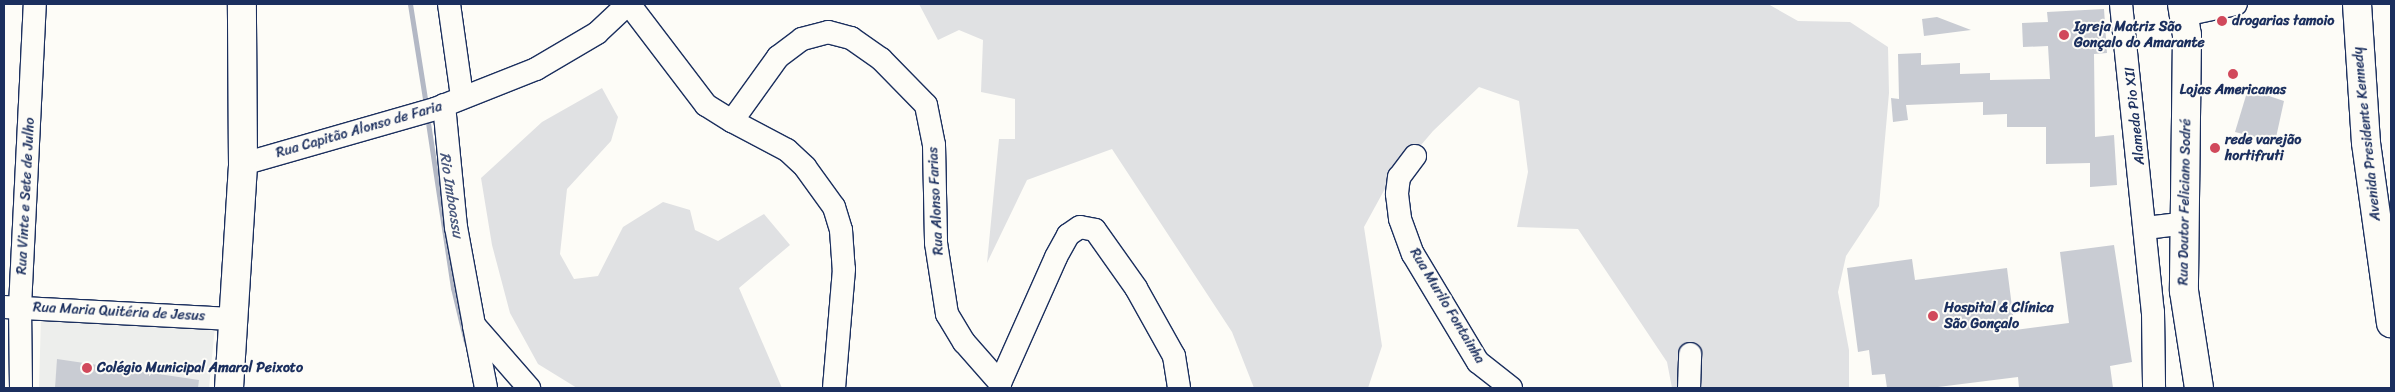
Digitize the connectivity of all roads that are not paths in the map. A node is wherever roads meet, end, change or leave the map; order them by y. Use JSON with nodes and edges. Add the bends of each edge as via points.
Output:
{"nodes":[{"id":1,"x":35,"y":4,"type":"edge"},
{"id":2,"x":242,"y":4,"type":"edge"},
{"id":3,"x":449,"y":4,"type":"edge"},
{"id":4,"x":629,"y":4,"type":"edge"},
{"id":5,"x":2121,"y":4,"type":"edge"},
{"id":6,"x":2236,"y":4,"type":"edge"},
{"id":7,"x":2357,"y":4,"type":"edge"},
{"id":8,"x":2183,"y":9,"type":"edge"},
{"id":9,"x":447,"y":104,"type":"junction"},
{"id":10,"x":732,"y":121,"type":"junction"},
{"id":11,"x":1414,"y":156,"type":"dead end"},
{"id":12,"x":242,"y":164,"type":"junction"},
{"id":13,"x":2184,"y":223,"type":"junction"},
{"id":14,"x":2146,"y":228,"type":"junction"},
{"id":15,"x":12,"y":307,"type":"edge"},
{"id":16,"x":235,"y":318,"type":"junction"},
{"id":17,"x":2391,"y":323,"type":"edge"},
{"id":18,"x":474,"y":325,"type":"junction"},
{"id":19,"x":1690,"y":354,"type":"dead end"},
{"id":20,"x":1001,"y":386,"type":"edge"},
{"id":21,"x":21,"y":388,"type":"edge"},
{"id":22,"x":228,"y":388,"type":"edge"},
{"id":23,"x":486,"y":388,"type":"edge"},
{"id":24,"x":529,"y":388,"type":"edge"},
{"id":25,"x":834,"y":388,"type":"edge"},
{"id":26,"x":1179,"y":388,"type":"edge"},
{"id":27,"x":1511,"y":388,"type":"edge"},
{"id":28,"x":1689,"y":388,"type":"edge"},
{"id":29,"x":2154,"y":388,"type":"edge"},
{"id":30,"x":2199,"y":388,"type":"edge"}],
"edges":[{"from":1,"to":15,"type":"street","name":"Rua Vinte e Sete de Julho"},
{"from":2,"to":12,"type":"main road"},
{"from":3,"to":9,"type":"street"},
{"from":4,"to":9,"type":"street","name":"Rua Capitão Alonso de Faria","via":[[568,53]]},
{"from":4,"to":10,"type":"street","via":[[706,105]]},
{"from":5,"to":14,"type":"street","name":"Alameda Pio XII"},
{"from":6,"to":8,"type":"street"},
{"from":7,"to":17,"type":"main road","name":"Avenida Presidente Kennedy","via":[[2366,144]]},
{"from":8,"to":13,"type":"main road","name":"Rua Doutor Feliciano Sodré"},
{"from":9,"to":12,"type":"street","name":"Rua Capitão Alonso de Faria"},
{"from":9,"to":18,"type":"street","via":[[456,227]]},
{"from":10,"to":20,"type":"street","name":"Rua Alonso Farias","via":[[778,58],[802,39],[828,32],[851,38],[908,83],[926,105],[934,145],[936,243],[948,314],[964,342]]},
{"from":10,"to":25,"type":"street","via":[[787,150],[805,167],[834,207],[841,230],[844,269]]},
{"from":11,"to":27,"type":"street","name":"Rua Murilo Fontainha","via":[[1399,178],[1397,194],[1400,219],[1413,254],[1478,362]]},
{"from":12,"to":16,"type":"main road"},
{"from":13,"to":14,"type":"street"},
{"from":13,"to":30,"type":"main road","name":"Rua Doutor Feliciano Sodré","via":[[2186,321]]},
{"from":14,"to":29,"type":"street","name":"Alameda Pio XII","via":[[2154,312]]},
{"from":15,"to":16,"type":"street","name":"Rua Maria Quitéria de Jesus"},
{"from":15,"to":21,"type":"street","name":"Rua Vinte e Sete de Julho"},
{"from":16,"to":22,"type":"main road"},
{"from":18,"to":23,"type":"street"},
{"from":18,"to":24,"type":"street"},
{"from":19,"to":28,"type":"street"},
{"from":20,"to":26,"type":"street","name":"Rua Alonso Farias","via":[[1056,257],[1068,235],[1080,227],[1095,230],[1136,288],[1174,356]]}]}
